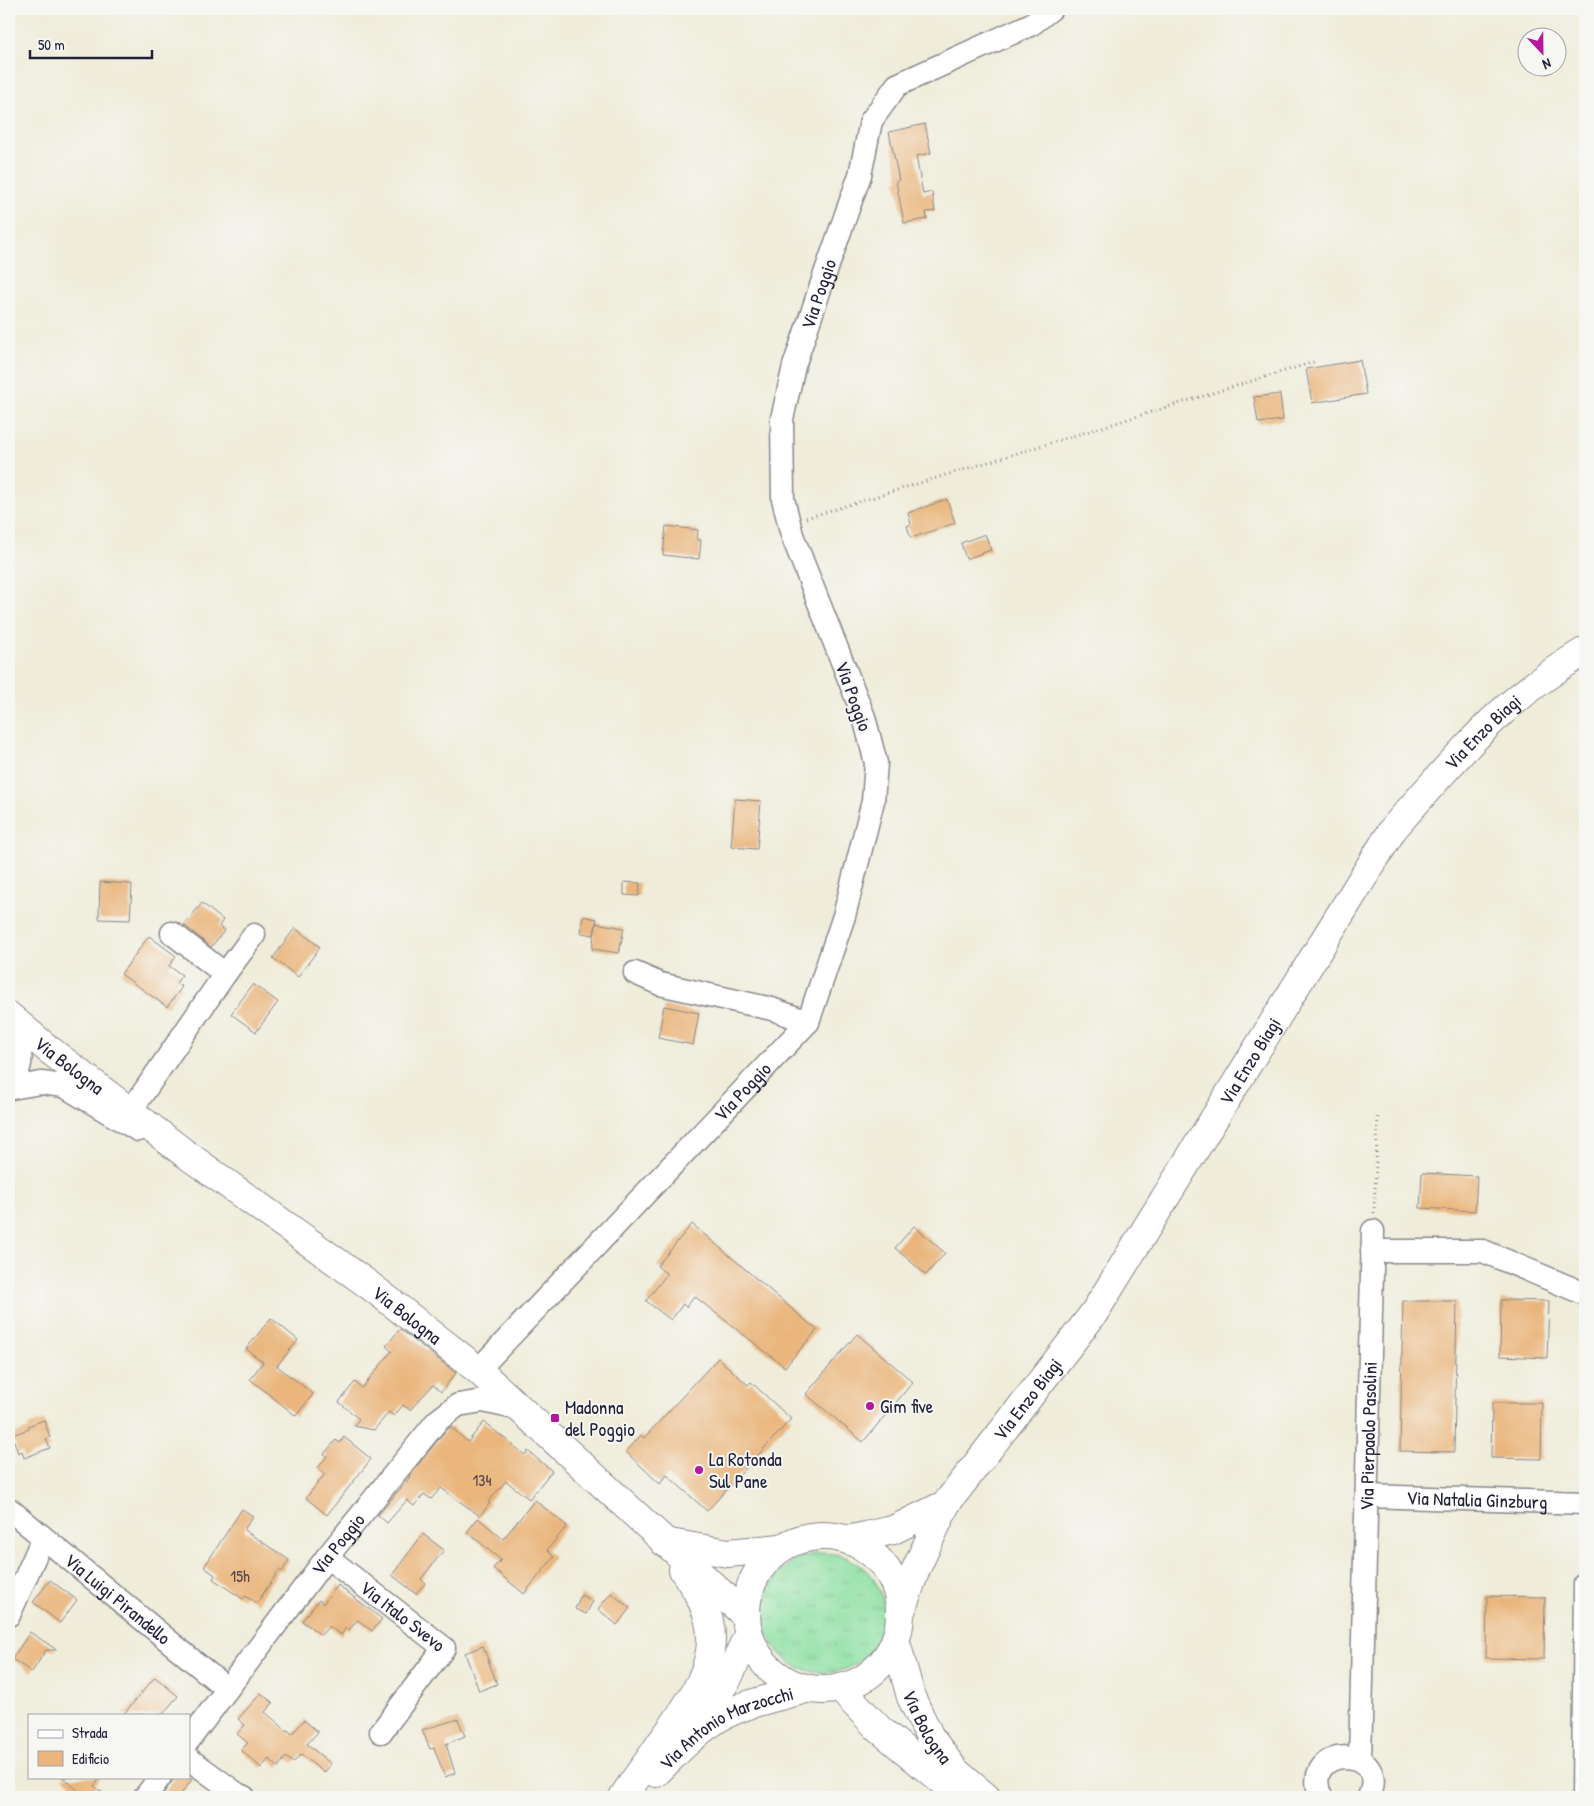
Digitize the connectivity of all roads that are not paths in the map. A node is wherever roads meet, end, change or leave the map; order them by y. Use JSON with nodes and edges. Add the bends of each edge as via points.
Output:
{"nodes":[{"id":1,"x":1051,"y":9,"type":"edge"},
{"id":2,"x":1585,"y":651,"type":"edge"},
{"id":3,"x":172,"y":933,"type":"dead end"},
{"id":4,"x":254,"y":935,"type":"dead end"},
{"id":5,"x":636,"y":973,"type":"dead end"},
{"id":6,"x":225,"y":974,"type":"junction"},
{"id":7,"x":9,"y":1016,"type":"edge"},
{"id":8,"x":808,"y":1022,"type":"junction"},
{"id":9,"x":9,"y":1036,"type":"edge"},
{"id":10,"x":48,"y":1049,"type":"junction"},
{"id":11,"x":10,"y":1090,"type":"edge"},
{"id":12,"x":130,"y":1112,"type":"junction"},
{"id":13,"x":183,"y":1152,"type":"junction"},
{"id":14,"x":1585,"y":1294,"type":"edge"},
{"id":15,"x":478,"y":1370,"type":"junction"},
{"id":16,"x":520,"y":1409,"type":"junction"},
{"id":17,"x":1368,"y":1496,"type":"junction"},
{"id":18,"x":1585,"y":1503,"type":"edge"},
{"id":19,"x":946,"y":1504,"type":"junction"},
{"id":20,"x":9,"y":1508,"type":"edge"},
{"id":21,"x":43,"y":1538,"type":"junction"},
{"id":22,"x":848,"y":1540,"type":"junction"},
{"id":23,"x":664,"y":1542,"type":"junction"},
{"id":24,"x":781,"y":1548,"type":"junction"},
{"id":25,"x":326,"y":1558,"type":"junction"},
{"id":26,"x":1585,"y":1583,"type":"edge"},
{"id":27,"x":901,"y":1611,"type":"junction"},
{"id":28,"x":9,"y":1615,"type":"edge"},
{"id":29,"x":747,"y":1625,"type":"junction"},
{"id":30,"x":896,"y":1642,"type":"junction"},
{"id":31,"x":227,"y":1688,"type":"junction"},
{"id":32,"x":806,"y":1689,"type":"junction"},
{"id":33,"x":841,"y":1689,"type":"junction"},
{"id":34,"x":381,"y":1732,"type":"dead end"},
{"id":35,"x":190,"y":1739,"type":"edge"},
{"id":36,"x":190,"y":1760,"type":"edge"},
{"id":37,"x":1360,"y":1760,"type":"junction"},
{"id":38,"x":159,"y":1778,"type":"edge"},
{"id":39,"x":145,"y":1797,"type":"edge"},
{"id":40,"x":244,"y":1797,"type":"edge"},
{"id":41,"x":623,"y":1797,"type":"edge"},
{"id":42,"x":632,"y":1797,"type":"edge"},
{"id":43,"x":961,"y":1797,"type":"edge"},
{"id":44,"x":986,"y":1797,"type":"edge"},
{"id":45,"x":1321,"y":1797,"type":"edge"},
{"id":46,"x":1369,"y":1797,"type":"edge"},
{"id":47,"x":1583,"y":1797,"type":"edge"}],
"edges":[{"from":1,"to":8,"type":"street","name":"Via Poggio","via":[[1032,24],[897,85],[871,121],[860,175],[794,366],[782,419],[783,499],[796,544],[864,717],[876,763],[874,801],[844,916]]},
{"from":2,"to":19,"type":"main road","name":"Via Enzo Biagi","via":[[1566,662],[1492,721],[1393,830],[1094,1313]]},
{"from":3,"to":6,"type":"street"},
{"from":4,"to":6,"type":"street"},
{"from":5,"to":8,"type":"street","via":[[660,984],[772,1009]]},
{"from":6,"to":12,"type":"street"},
{"from":7,"to":10,"type":"main road","name":"Via Bologna"},
{"from":8,"to":15,"type":"street","name":"Via Poggio"},
{"from":9,"to":11,"type":"street","via":[[18,1045],[21,1062]]},
{"from":10,"to":11,"type":"street"},
{"from":10,"to":12,"type":"main road","name":"Via Bologna"},
{"from":11,"to":13,"type":"street","via":[[41,1083],[64,1086]]},
{"from":12,"to":13,"type":"main road","name":"Via Bologna"},
{"from":13,"to":15,"type":"main road","name":"Via Bologna","via":[[368,1285]]},
{"from":14,"to":17,"type":"street","name":"Via Pierpaolo Pasolini","via":[[1483,1251],[1372,1241]]},
{"from":15,"to":16,"type":"main road","name":"Via Bologna"},
{"from":16,"to":23,"type":"main road","name":"Via Bologna"},
{"from":16,"to":25,"type":"street","name":"Via Poggio","via":[[483,1401],[458,1405],[437,1421]]},
{"from":17,"to":18,"type":"street","name":"Via Natalia Ginzburg"},
{"from":17,"to":37,"type":"street","name":"Via Pierpaolo Pasolini"},
{"from":19,"to":22,"type":"main road","name":"Via Enzo Biagi","via":[[893,1530]]},
{"from":19,"to":27,"type":"main road","name":"Via Enzo Biagi"},
{"from":20,"to":21,"type":"street","name":"Via Luigi Pirandello"},
{"from":21,"to":28,"type":"street"},
{"from":21,"to":31,"type":"street","name":"Via Luigi Pirandello"},
{"from":22,"to":24,"type":"main road","name":"Via Bologna","via":[[814,1537]]},
{"from":22,"to":27,"type":"main road","name":"Via Bologna","via":[[875,1555],[885,1567],[894,1580]]},
{"from":23,"to":24,"type":"main road","name":"Via Bologna","via":[[728,1553]]},
{"from":23,"to":29,"type":"main road","name":"Via Bologna"},
{"from":23,"to":41,"type":"main road","via":[[701,1597],[709,1622],[711,1649],[689,1704]]},
{"from":24,"to":29,"type":"main road","name":"Via Bologna","via":[[755,1577],[748,1596]]},
{"from":25,"to":31,"type":"street","name":"Via Poggio"},
{"from":25,"to":34,"type":"street","name":"Via Italo Svevo","via":[[444,1648]]},
{"from":26,"to":47,"type":"street"},
{"from":27,"to":30,"type":"main road","name":"Via Bologna"},
{"from":29,"to":32,"type":"main road","name":"Via Bologna","via":[[757,1654],[770,1670],[786,1682]]},
{"from":29,"to":42,"type":"main road","name":"Via Antonio Marzocchi","via":[[728,1678],[709,1706]]},
{"from":30,"to":33,"type":"main road","name":"Via Bologna","via":[[883,1663],[864,1680]]},
{"from":30,"to":44,"type":"main road","name":"Via Bologna","via":[[911,1697],[930,1737],[955,1771]]},
{"from":31,"to":35,"type":"street","name":"Via Poggio"},
{"from":32,"to":33,"type":"main road","name":"Via Bologna"},
{"from":32,"to":42,"type":"main road","name":"Via Antonio Marzocchi","via":[[732,1711],[712,1722],[692,1737]]},
{"from":33,"to":43,"type":"main road","name":"Via Bologna","via":[[878,1728]]},
{"from":36,"to":40,"type":"street"},
{"from":37,"to":45,"type":"street","via":[[1342,1756],[1325,1764],[1317,1781]]},
{"from":37,"to":46,"type":"street","via":[[1371,1773]]},
{"from":38,"to":39,"type":"street"}]}
